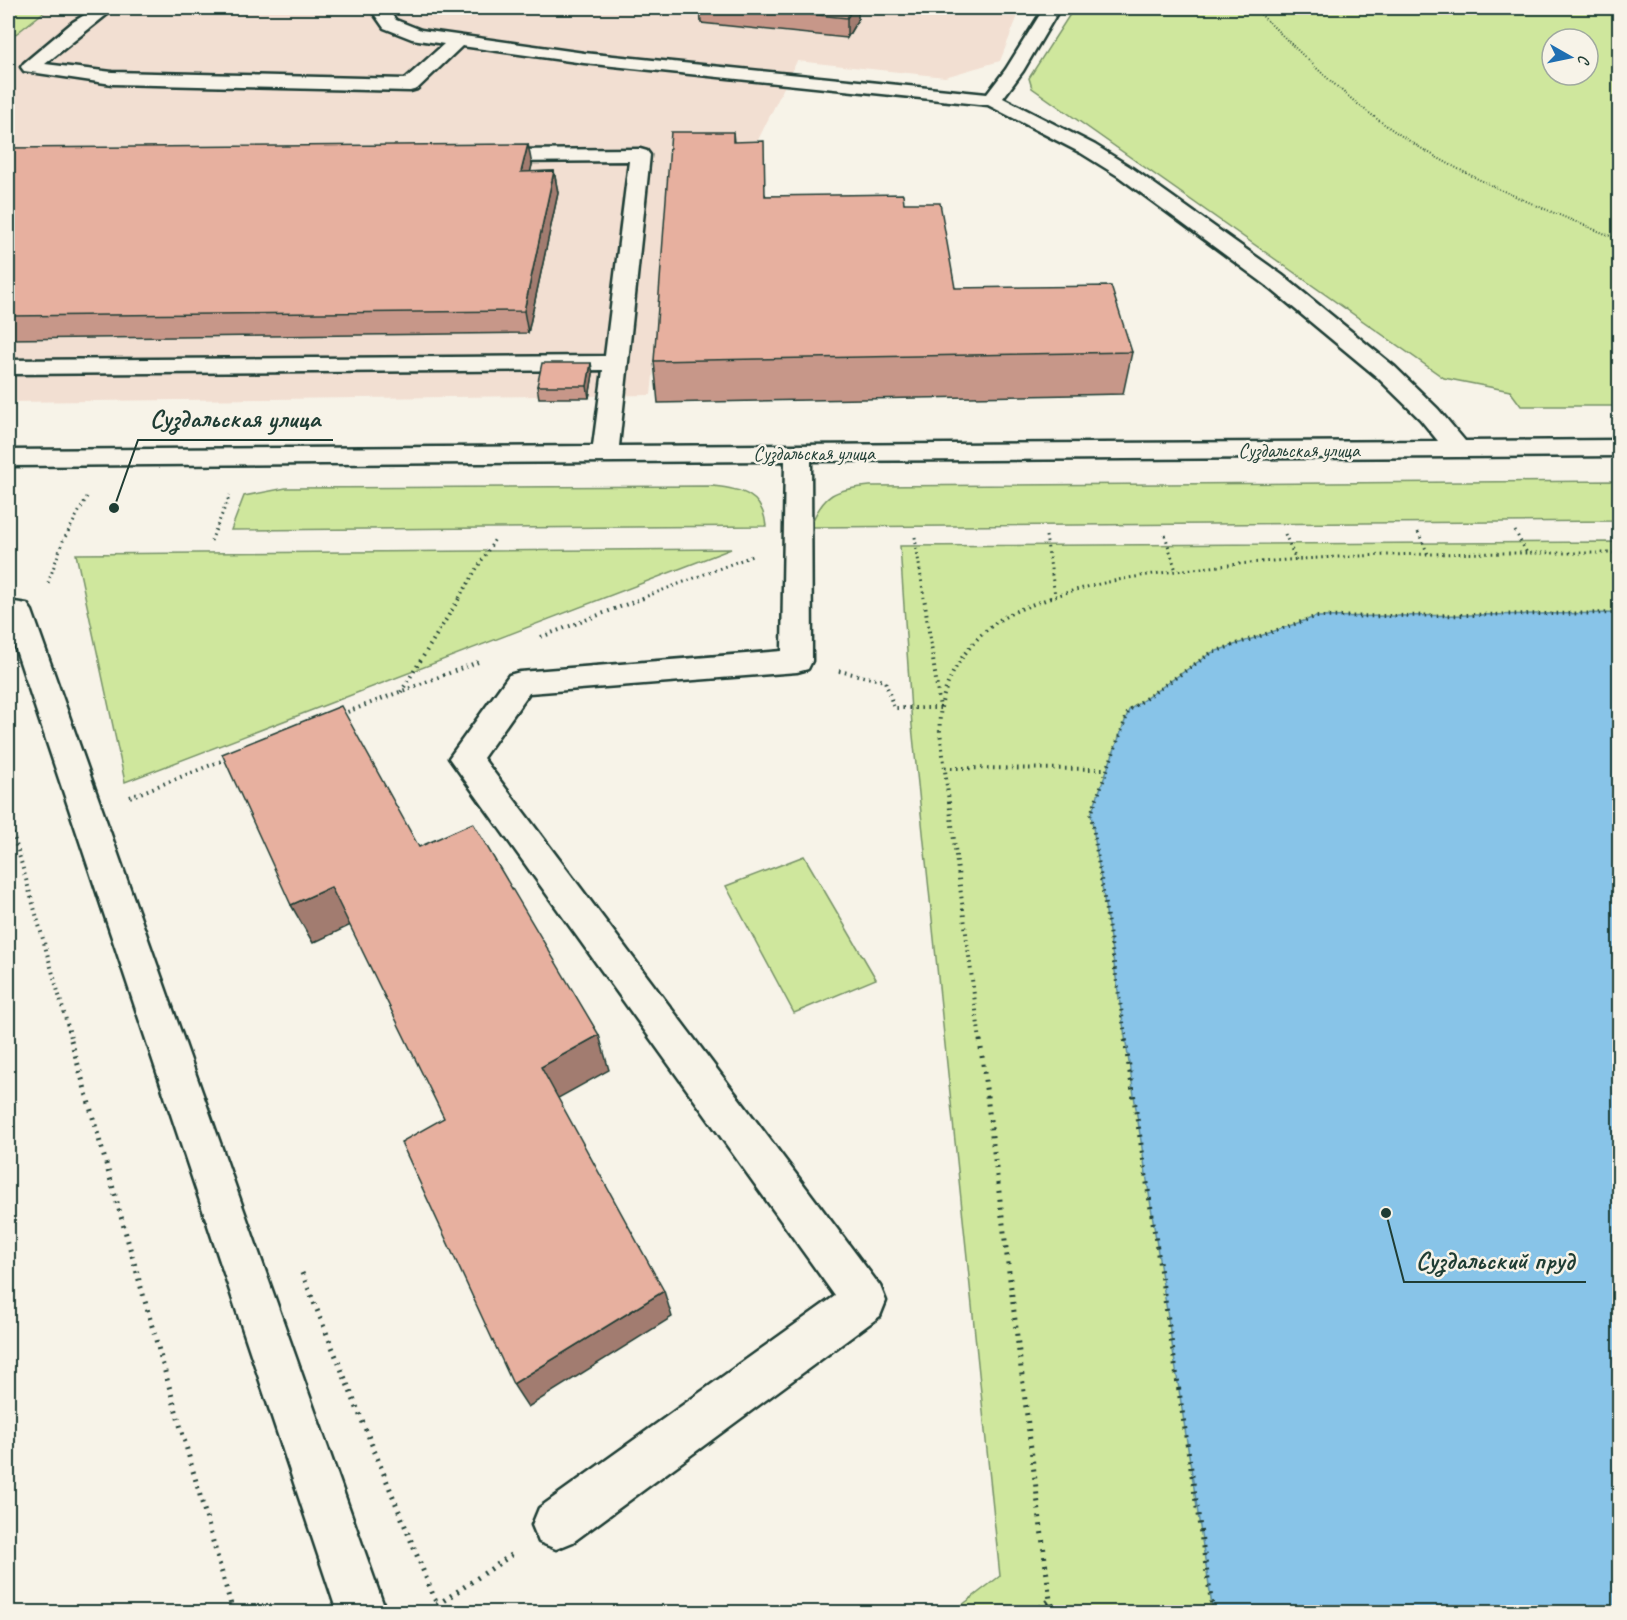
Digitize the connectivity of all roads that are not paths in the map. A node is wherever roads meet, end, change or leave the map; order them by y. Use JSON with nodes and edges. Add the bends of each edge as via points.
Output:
{"nodes":[{"id":1,"x":107,"y":8,"type":"edge"},
{"id":2,"x":378,"y":8,"type":"edge"},
{"id":3,"x":1052,"y":8,"type":"edge"},
{"id":4,"x":458,"y":41,"type":"junction"},
{"id":5,"x":992,"y":100,"type":"junction"},
{"id":6,"x":461,"y":156,"type":"edge"},
{"id":7,"x":616,"y":363,"type":"junction"},
{"id":8,"x":8,"y":367,"type":"edge"},
{"id":9,"x":1620,"y":448,"type":"edge"},
{"id":10,"x":1458,"y":449,"type":"junction"},
{"id":11,"x":798,"y":453,"type":"junction"},
{"id":12,"x":605,"y":455,"type":"junction"},
{"id":13,"x":8,"y":458,"type":"edge"},
{"id":14,"x":8,"y":610,"type":"edge"},
{"id":15,"x":556,"y":1525,"type":"road end"},
{"id":16,"x":362,"y":1612,"type":"edge"}],
"edges":[{"from":1,"to":4,"type":"street","via":[[30,67],[112,78],[410,85]]},
{"from":2,"to":4,"type":"street","via":[[401,31]]},
{"from":3,"to":5,"type":"street"},
{"from":4,"to":5,"type":"street","via":[[584,58]]},
{"from":5,"to":10,"type":"street","via":[[1125,172],[1274,280],[1386,372]]},
{"from":6,"to":7,"type":"street","via":[[640,155]]},
{"from":7,"to":8,"type":"street"},
{"from":7,"to":12,"type":"street"},
{"from":9,"to":10,"type":"street","name":"Суздальская улица"},
{"from":10,"to":11,"type":"street","name":"Суздальская улица"},
{"from":11,"to":12,"type":"street","name":"Суздальская улица"},
{"from":11,"to":15,"type":"street","via":[[797,661],[520,682],[465,758],[865,1301]]},
{"from":12,"to":13,"type":"street","name":"Суздальская улица"},
{"from":14,"to":16,"type":"street","via":[[17,611]]}]}
